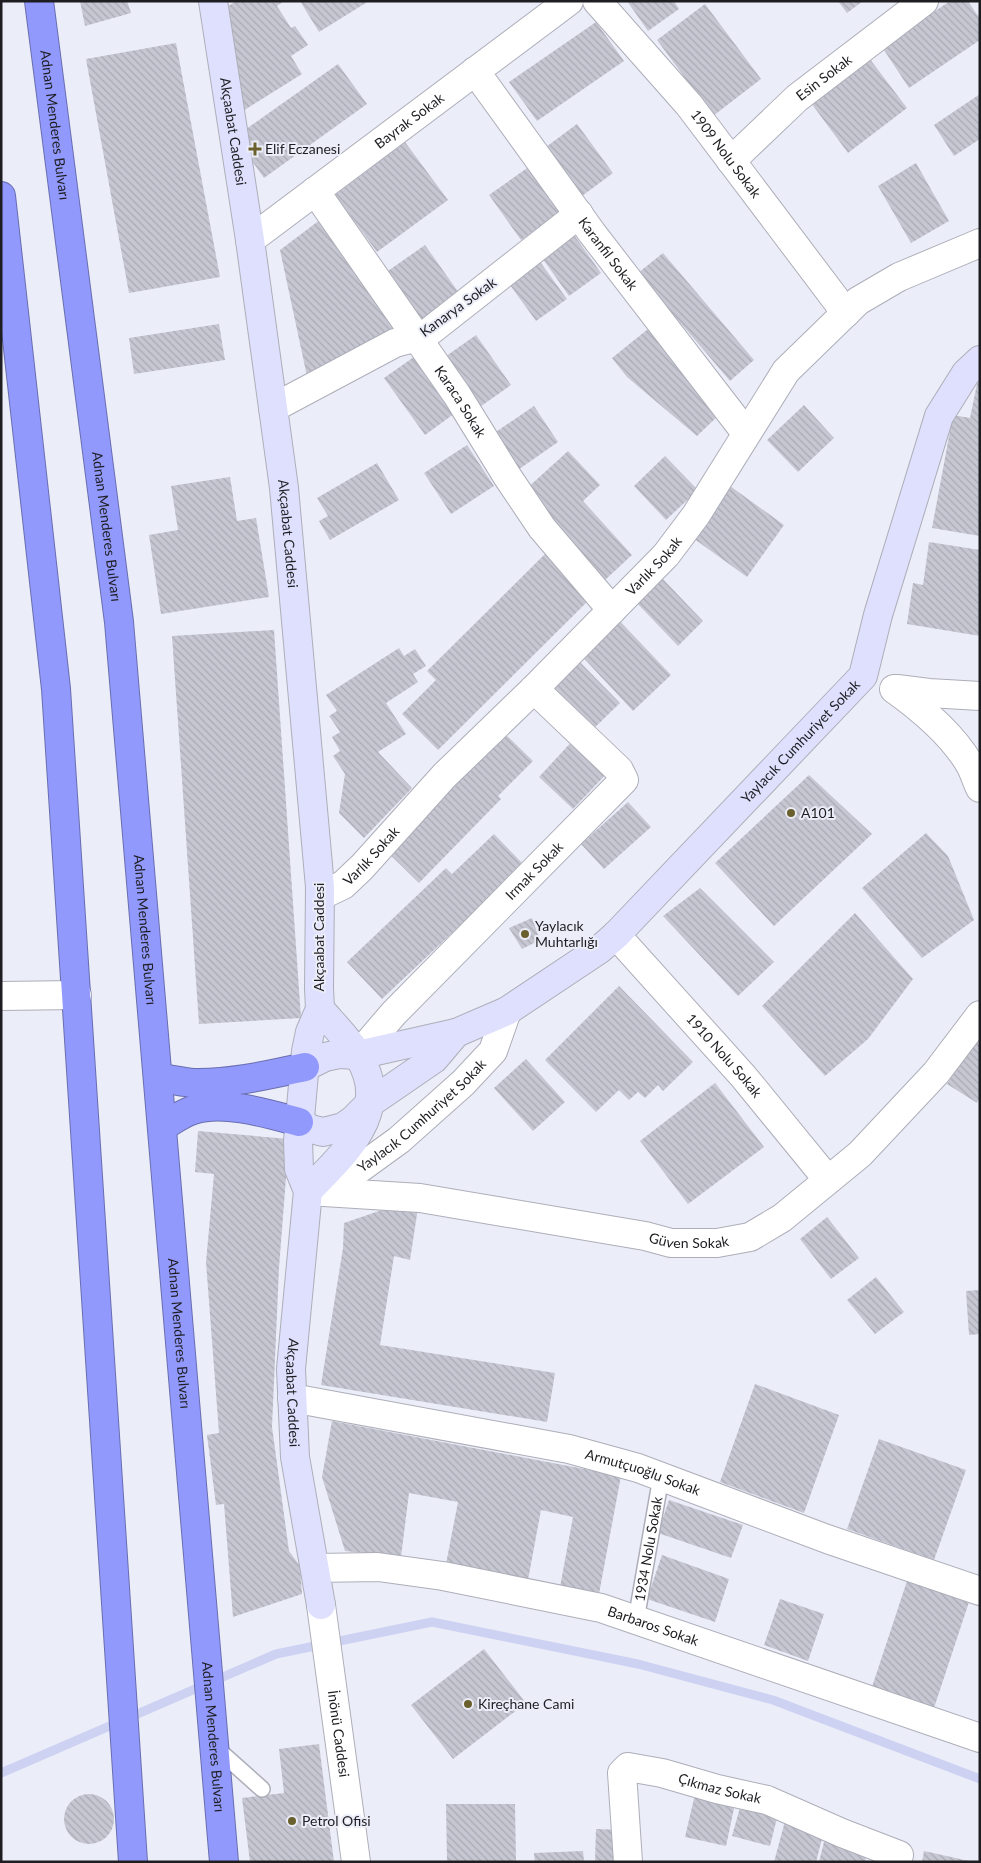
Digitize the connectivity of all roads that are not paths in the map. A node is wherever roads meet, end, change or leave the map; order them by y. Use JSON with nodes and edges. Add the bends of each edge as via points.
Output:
{"nodes":[{"id":1,"x":39,"y":1,"type":"edge"},
{"id":2,"x":597,"y":1,"type":"edge"},
{"id":3,"x":924,"y":1,"type":"edge"},
{"id":4,"x":219,"y":4,"type":"edge"},
{"id":5,"x":555,"y":5,"type":"edge"},
{"id":6,"x":475,"y":71,"type":"junction"},
{"id":7,"x":731,"y":162,"type":"junction"},
{"id":8,"x":315,"y":191,"type":"junction"},
{"id":9,"x":1,"y":196,"type":"edge"},
{"id":10,"x":578,"y":214,"type":"junction"},
{"id":11,"x":250,"y":240,"type":"junction"},
{"id":12,"x":980,"y":243,"type":"edge"},
{"id":13,"x":846,"y":313,"type":"junction"},
{"id":14,"x":417,"y":337,"type":"junction"},
{"id":15,"x":980,"y":360,"type":"edge"},
{"id":16,"x":273,"y":408,"type":"junction"},
{"id":17,"x":746,"y":433,"type":"junction"},
{"id":18,"x":612,"y":610,"type":"junction"},
{"id":19,"x":863,"y":676,"type":"junction"},
{"id":20,"x":534,"y":689,"type":"junction"},
{"id":21,"x":894,"y":689,"type":"junction"},
{"id":22,"x":980,"y":696,"type":"edge"},
{"id":23,"x":980,"y":788,"type":"edge"},
{"id":24,"x":320,"y":896,"type":"junction"},
{"id":25,"x":616,"y":936,"type":"junction"},
{"id":26,"x":76,"y":995,"type":"junction"},
{"id":27,"x":1,"y":996,"type":"edge"},
{"id":28,"x":320,"y":1009,"type":"junction"},
{"id":29,"x":507,"y":1011,"type":"junction"},
{"id":30,"x":980,"y":1015,"type":"edge"},
{"id":31,"x":456,"y":1033,"type":"junction"},
{"id":32,"x":358,"y":1056,"type":"junction"},
{"id":33,"x":305,"y":1067,"type":"junction"},
{"id":34,"x":158,"y":1078,"type":"junction"},
{"id":35,"x":370,"y":1103,"type":"junction"},
{"id":36,"x":299,"y":1122,"type":"junction"},
{"id":37,"x":162,"y":1127,"type":"junction"},
{"id":38,"x":828,"y":1180,"type":"junction"},
{"id":39,"x":308,"y":1191,"type":"junction"},
{"id":40,"x":292,"y":1398,"type":"junction"},
{"id":41,"x":661,"y":1477,"type":"junction"},
{"id":42,"x":315,"y":1568,"type":"junction"},
{"id":43,"x":980,"y":1591,"type":"edge"},
{"id":44,"x":321,"y":1605,"type":"joint"},
{"id":45,"x":636,"y":1620,"type":"junction"},
{"id":46,"x":980,"y":1738,"type":"edge"},
{"id":47,"x":214,"y":1742,"type":"junction"},
{"id":48,"x":262,"y":1789,"type":"dead end"},
{"id":49,"x":899,"y":1855,"type":"dead end"},
{"id":50,"x":133,"y":1862,"type":"edge"},
{"id":51,"x":224,"y":1862,"type":"edge"},
{"id":52,"x":356,"y":1862,"type":"edge"},
{"id":53,"x":628,"y":1862,"type":"edge"}],
"edges":[{"from":1,"to":34,"type":"highway","name":"Adnan Menderes Bulvarı","via":[[119,622]]},
{"from":2,"to":7,"type":"street","name":"1909 Nolu Sokak","via":[[689,104]]},
{"from":3,"to":7,"type":"street","name":"Esin Sokak","via":[[797,98]]},
{"from":4,"to":11,"type":"street","name":"Akçaabat Caddesi"},
{"from":5,"to":6,"type":"street","name":"Bayrak Sokak"},
{"from":6,"to":8,"type":"street","name":"Bayrak Sokak"},
{"from":6,"to":10,"type":"street","name":"Karanfil Sokak"},
{"from":7,"to":13,"type":"street","name":"1909 Nolu Sokak"},
{"from":8,"to":11,"type":"street","name":"Bayrak Sokak"},
{"from":8,"to":14,"type":"street","name":"Karaca Sokak"},
{"from":9,"to":26,"type":"highway","via":[[56,689]]},
{"from":10,"to":14,"type":"street","name":"Kanarya Sokak","via":[[425,335]]},
{"from":10,"to":17,"type":"street","name":"Karanfil Sokak"},
{"from":11,"to":16,"type":"street","name":"Akçaabat Caddesi"},
{"from":12,"to":13,"type":"street","name":"Varlık Sokak","via":[[899,277]]},
{"from":13,"to":17,"type":"street","name":"Varlık Sokak","via":[[786,371]]},
{"from":14,"to":16,"type":"street","name":"Kanarya Sokak","via":[[395,343]]},
{"from":14,"to":18,"type":"street","name":"Karaca Sokak","via":[[458,395],[542,528]]},
{"from":15,"to":19,"type":"street","name":"Yaylacık Cumhuriyet Sokak","via":[[966,373],[939,416],[878,615]]},
{"from":16,"to":24,"type":"street","name":"Akçaabat Caddesi","via":[[284,488]]},
{"from":17,"to":18,"type":"street","name":"Varlık Sokak","via":[[696,515],[671,548]]},
{"from":18,"to":20,"type":"street","name":"Varlık Sokak"},
{"from":19,"to":21,"type":"street"},
{"from":19,"to":25,"type":"street","name":"Yaylacık Cumhuriyet Sokak"},
{"from":20,"to":24,"type":"street","name":"Varlık Sokak","via":[[444,776],[343,885]]},
{"from":20,"to":32,"type":"street","name":"Irmak Sokak","via":[[619,770],[624,780],[394,1013]]},
{"from":21,"to":22,"type":"street"},
{"from":21,"to":23,"type":"street","via":[[920,708],[951,739],[970,764]]},
{"from":24,"to":28,"type":"street","name":"Akçaabat Caddesi"},
{"from":25,"to":29,"type":"street","name":"Yaylacık Cumhuriyet Sokak"},
{"from":25,"to":38,"type":"street","name":"1910 Nolu Sokak","via":[[743,1076]]},
{"from":26,"to":27,"type":"street"},
{"from":26,"to":50,"type":"highway"},
{"from":28,"to":32,"type":"street"},
{"from":28,"to":33,"type":"street","name":"Akçaabat Caddesi","via":[[310,1032]]},
{"from":29,"to":31,"type":"street","name":"Yaylacık Cumhuriyet Sokak"},
{"from":29,"to":39,"type":"street","name":"Yaylacık Cumhuriyet Sokak","via":[[493,1051],[463,1083],[399,1140],[359,1169]]},
{"from":30,"to":38,"type":"street","name":"Güven Sokak","via":[[936,1073],[860,1154]]},
{"from":31,"to":32,"type":"street","name":"Yaylacık Cumhuriyet Sokak"},
{"from":31,"to":35,"type":"street","name":"Yaylacık Cumhuriyet Sokak","via":[[434,1059]]},
{"from":32,"to":33,"type":"street","via":[[339,1054]]},
{"from":32,"to":35,"type":"street","via":[[367,1073]]},
{"from":33,"to":34,"type":"highway","via":[[219,1082]]},
{"from":33,"to":36,"type":"street","name":"Akçaabat Caddesi"},
{"from":34,"to":37,"type":"highway","name":"Adnan Menderes Bulvarı"},
{"from":35,"to":36,"type":"street","via":[[353,1120],[334,1130],[323,1132]]},
{"from":35,"to":39,"type":"street","via":[[360,1132]]},
{"from":36,"to":37,"type":"highway","via":[[250,1109],[214,1108],[194,1109]]},
{"from":36,"to":39,"type":"street","name":"Akçaabat Caddesi","via":[[299,1169]]},
{"from":37,"to":47,"type":"highway","name":"Adnan Menderes Bulvarı"},
{"from":38,"to":39,"type":"street","name":"Güven Sokak","via":[[782,1218],[750,1237],[692,1244],[671,1243],[420,1198]]},
{"from":39,"to":40,"type":"street","name":"Akçaabat Caddesi","via":[[291,1369]]},
{"from":40,"to":41,"type":"street","name":"Armutçuoğlu Sokak","via":[[569,1449]]},
{"from":40,"to":42,"type":"street","name":"Akçaabat Caddesi","via":[[295,1457]]},
{"from":41,"to":43,"type":"street","name":"Armutçuoğlu Sokak","via":[[827,1539]]},
{"from":41,"to":45,"type":"lane","name":"1934 Nolu Sokak"},
{"from":42,"to":44,"type":"street","name":"Akçaabat Caddesi"},
{"from":42,"to":45,"type":"street","name":"Barbaros Sokak","via":[[378,1567],[442,1576],[601,1608]]},
{"from":44,"to":52,"type":"street","name":"İnönü Caddesi"},
{"from":45,"to":46,"type":"street","name":"Barbaros Sokak"},
{"from":47,"to":48,"type":"lane"},
{"from":47,"to":51,"type":"highway","name":"Adnan Menderes Bulvarı"},
{"from":49,"to":53,"type":"street","name":"Çıkmaz Sokak","via":[[767,1800],[628,1767],[622,1773]]}]}
